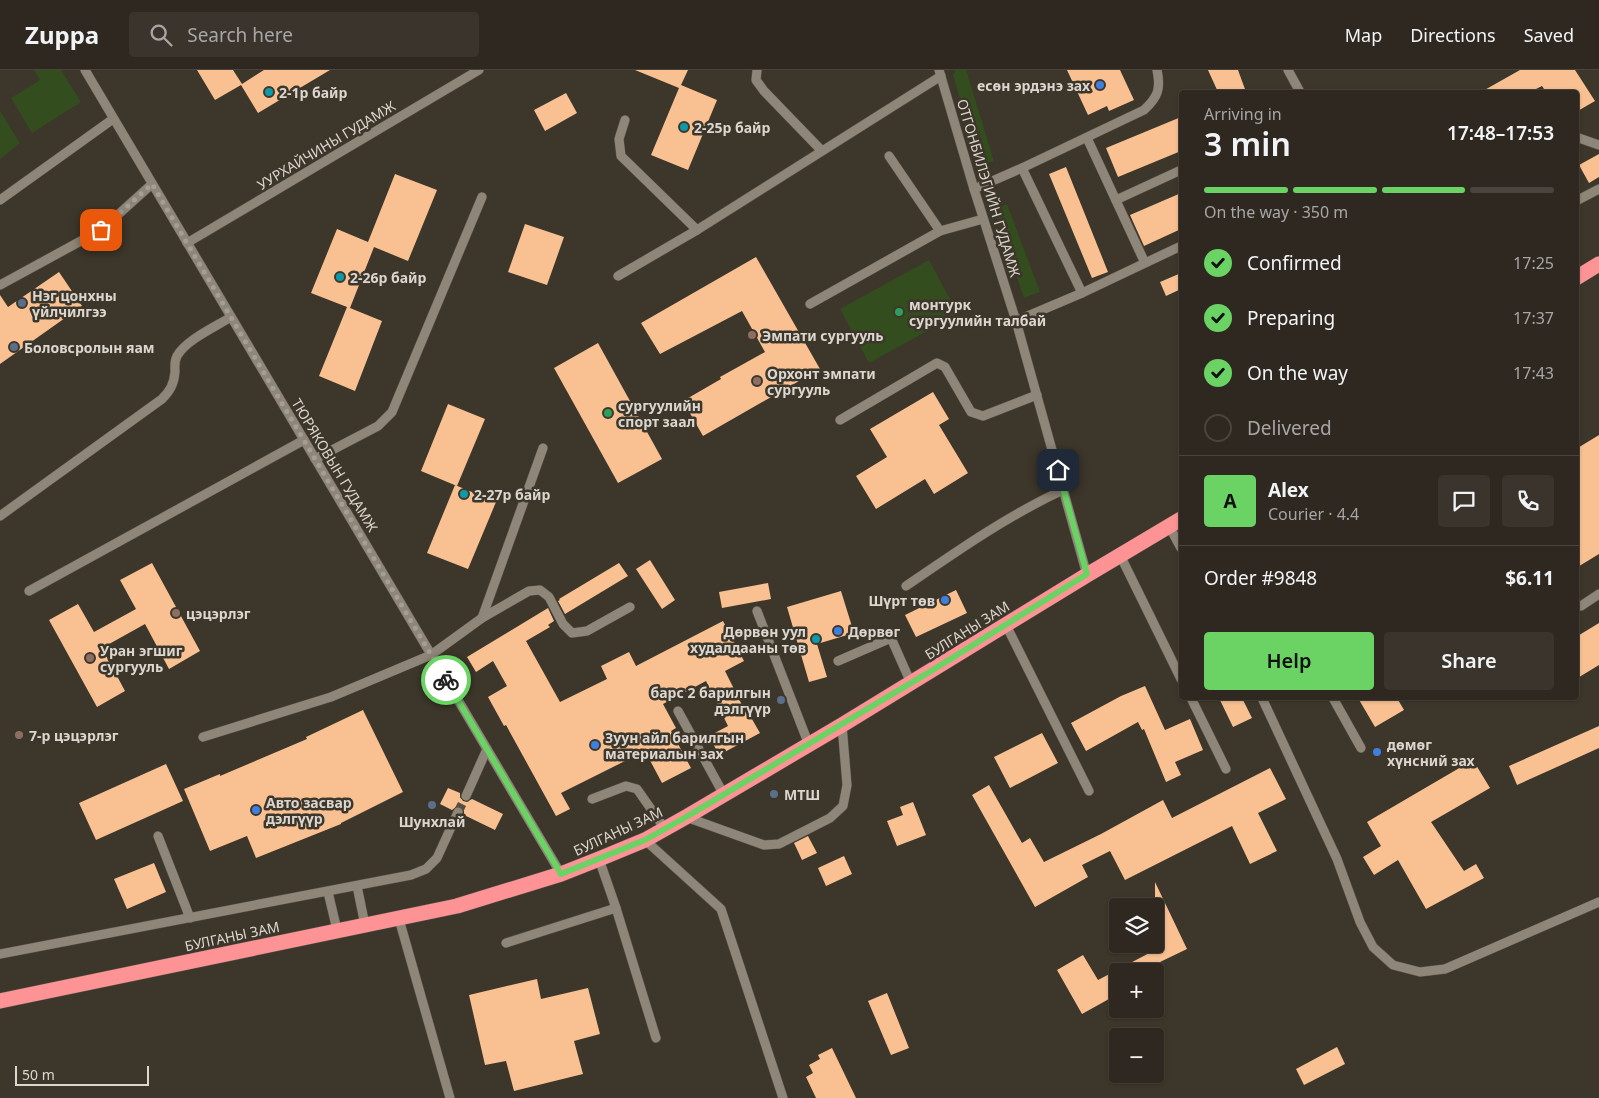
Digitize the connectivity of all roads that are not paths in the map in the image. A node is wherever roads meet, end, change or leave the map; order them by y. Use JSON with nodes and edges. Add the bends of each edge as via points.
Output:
{"nodes":[{"id":1,"x":85,"y":70,"type":"edge"},
{"id":2,"x":479,"y":70,"type":"edge"},
{"id":3,"x":756,"y":70,"type":"edge"},
{"id":4,"x":1157,"y":70,"type":"edge"},
{"id":5,"x":1288,"y":70,"type":"edge"},
{"id":6,"x":940,"y":73,"type":"edge"},
{"id":7,"x":1299,"y":90,"type":"edge"},
{"id":8,"x":114,"y":119,"type":"junction"},
{"id":9,"x":625,"y":120,"type":"dead end"},
{"id":10,"x":1087,"y":138,"type":"junction"},
{"id":11,"x":1579,"y":138,"type":"edge"},
{"id":12,"x":1599,"y":145,"type":"edge"},
{"id":13,"x":821,"y":150,"type":"junction"},
{"id":14,"x":890,"y":156,"type":"dead end"},
{"id":15,"x":1022,"y":168,"type":"junction"},
{"id":16,"x":1179,"y":171,"type":"edge"},
{"id":17,"x":152,"y":184,"type":"junction"},
{"id":18,"x":974,"y":189,"type":"junction"},
{"id":19,"x":1599,"y":189,"type":"edge"},
{"id":20,"x":482,"y":197,"type":"dead end"},
{"id":21,"x":1579,"y":199,"type":"edge"},
{"id":22,"x":0,"y":200,"type":"edge"},
{"id":23,"x":1116,"y":200,"type":"junction"},
{"id":24,"x":983,"y":219,"type":"junction"},
{"id":25,"x":698,"y":230,"type":"junction"},
{"id":26,"x":940,"y":231,"type":"junction"},
{"id":27,"x":187,"y":242,"type":"junction"},
{"id":28,"x":1179,"y":247,"type":"edge"},
{"id":29,"x":1145,"y":263,"type":"junction"},
{"id":30,"x":1599,"y":264,"type":"edge"},
{"id":31,"x":618,"y":276,"type":"dead end"},
{"id":32,"x":1579,"y":276,"type":"edge"},
{"id":33,"x":0,"y":285,"type":"edge"},
{"id":34,"x":1082,"y":293,"type":"junction"},
{"id":35,"x":810,"y":304,"type":"dead end"},
{"id":36,"x":231,"y":317,"type":"junction"},
{"id":37,"x":1016,"y":321,"type":"junction"},
{"id":38,"x":1037,"y":395,"type":"junction"},
{"id":39,"x":840,"y":420,"type":"dead end"},
{"id":40,"x":304,"y":440,"type":"junction"},
{"id":41,"x":543,"y":448,"type":"dead end"},
{"id":42,"x":315,"y":460,"type":"junction"},
{"id":43,"x":1063,"y":490,"type":"junction"},
{"id":44,"x":0,"y":516,"type":"edge"},
{"id":45,"x":1175,"y":523,"type":"edge"},
{"id":46,"x":1179,"y":540,"type":"edge"},
{"id":47,"x":1120,"y":555,"type":"junction"},
{"id":48,"x":1087,"y":574,"type":"junction"},
{"id":49,"x":906,"y":586,"type":"dead end"},
{"id":50,"x":29,"y":591,"type":"dead end"},
{"id":51,"x":1599,"y":594,"type":"edge"},
{"id":52,"x":1579,"y":606,"type":"edge"},
{"id":53,"x":630,"y":607,"type":"dead end"},
{"id":54,"x":757,"y":611,"type":"dead end"},
{"id":55,"x":482,"y":618,"type":"junction"},
{"id":56,"x":1006,"y":625,"type":"junction"},
{"id":57,"x":431,"y":655,"type":"junction"},
{"id":58,"x":838,"y":661,"type":"dead end"},
{"id":59,"x":1179,"y":674,"type":"edge"},
{"id":60,"x":911,"y":683,"type":"junction"},
{"id":61,"x":1192,"y":700,"type":"edge"},
{"id":62,"x":1263,"y":700,"type":"edge"},
{"id":63,"x":1333,"y":700,"type":"edge"},
{"id":64,"x":678,"y":711,"type":"dead end"},
{"id":65,"x":842,"y":725,"type":"junction"},
{"id":66,"x":203,"y":737,"type":"dead end"},
{"id":67,"x":809,"y":745,"type":"junction"},
{"id":68,"x":1362,"y":748,"type":"dead end"},
{"id":69,"x":487,"y":749,"type":"junction"},
{"id":70,"x":1226,"y":769,"type":"dead end"},
{"id":71,"x":1088,"y":791,"type":"dead end"},
{"id":72,"x":724,"y":795,"type":"junction"},
{"id":73,"x":466,"y":796,"type":"tunnel mouth"},
{"id":74,"x":592,"y":799,"type":"dead end"},
{"id":75,"x":458,"y":812,"type":"tunnel mouth"},
{"id":76,"x":686,"y":817,"type":"junction"},
{"id":77,"x":665,"y":828,"type":"junction"},
{"id":78,"x":158,"y":836,"type":"dead end"},
{"id":79,"x":645,"y":840,"type":"junction"},
{"id":80,"x":599,"y":859,"type":"junction"},
{"id":81,"x":561,"y":874,"type":"junction"},
{"id":82,"x":357,"y":886,"type":"junction"},
{"id":83,"x":328,"y":892,"type":"junction"},
{"id":84,"x":1599,"y":902,"type":"edge"},
{"id":85,"x":616,"y":908,"type":"junction"},
{"id":86,"x":190,"y":918,"type":"junction"},
{"id":87,"x":399,"y":919,"type":"junction"},
{"id":88,"x":365,"y":925,"type":"junction"},
{"id":89,"x":337,"y":930,"type":"junction"},
{"id":90,"x":506,"y":943,"type":"dead end"},
{"id":91,"x":0,"y":954,"type":"edge"},
{"id":92,"x":0,"y":1001,"type":"edge"},
{"id":93,"x":656,"y":1038,"type":"dead end"},
{"id":94,"x":450,"y":1098,"type":"edge"},
{"id":95,"x":783,"y":1098,"type":"edge"}],
"edges":[{"from":1,"to":8,"type":"street","name":"ТЮРЯКОВЫН ГУДАМЖ"},
{"from":2,"to":27,"type":"street","name":"УУРХАЙЧИНЫ ГУДАМЖ"},
{"from":3,"to":13,"type":"street","via":[[756,80],[764,91]]},
{"from":4,"to":10,"type":"street","via":[[1160,85],[1154,101],[1144,110]]},
{"from":5,"to":7,"type":"street"},
{"from":6,"to":13,"type":"street"},
{"from":6,"to":18,"type":"street","name":"ОТГОНБИЛЭГИЙН ГУДАМЖ"},
{"from":8,"to":17,"type":"street","name":"ТЮРЯКОВЫН ГУДАМЖ"},
{"from":8,"to":22,"type":"street"},
{"from":9,"to":25,"type":"street","via":[[619,138],[621,156]]},
{"from":10,"to":15,"type":"street"},
{"from":10,"to":23,"type":"street"},
{"from":11,"to":12,"type":"street"},
{"from":13,"to":25,"type":"street"},
{"from":14,"to":26,"type":"street"},
{"from":15,"to":18,"type":"street"},
{"from":15,"to":34,"type":"street"},
{"from":16,"to":23,"type":"street"},
{"from":17,"to":27,"type":"street","name":"ТЮРЯКОВЫН ГУДАМЖ"},
{"from":17,"to":33,"type":"street","via":[[101,230]]},
{"from":18,"to":24,"type":"street","name":"ОТГОНБИЛЭГИЙН ГУДАМЖ"},
{"from":19,"to":21,"type":"street"},
{"from":20,"to":42,"type":"street","via":[[392,412],[378,426]]},
{"from":23,"to":29,"type":"street"},
{"from":24,"to":26,"type":"street"},
{"from":24,"to":37,"type":"street","name":"ОТГОНБИЛЭГИЙН ГУДАМЖ"},
{"from":25,"to":31,"type":"street"},
{"from":26,"to":35,"type":"street"},
{"from":27,"to":36,"type":"street","name":"ТЮРЯКОВЫН ГУДАМЖ"},
{"from":28,"to":29,"type":"street"},
{"from":29,"to":34,"type":"street"},
{"from":30,"to":32,"type":"highway"},
{"from":34,"to":37,"type":"street"},
{"from":36,"to":40,"type":"street","name":"ТЮРЯКОВЫН ГУДАМЖ"},
{"from":36,"to":44,"type":"street","via":[[186,345],[174,363],[170,391],[162,399]]},
{"from":37,"to":38,"type":"street","name":"ОТГОНБИЛЭГИЙН ГУДАМЖ"},
{"from":38,"to":39,"type":"street","via":[[983,416],[971,412],[946,367],[937,363]]},
{"from":38,"to":43,"type":"street","name":"ОТГОНБИЛЭГИЙН ГУДАМЖ"},
{"from":40,"to":42,"type":"street","name":"ТЮРЯКОВЫН ГУДАМЖ"},
{"from":40,"to":50,"type":"street"},
{"from":41,"to":55,"type":"street"},
{"from":42,"to":57,"type":"street","name":"ТЮРЯКОВЫН ГУДАМЖ"},
{"from":43,"to":48,"type":"street","name":"ОТГОНБИЛЭГИЙН ГУДАМЖ"},
{"from":43,"to":49,"type":"street","via":[[978,537]]},
{"from":45,"to":46,"type":"street"},
{"from":45,"to":47,"type":"highway","name":"БУЛГАНЫ ЗАМ"},
{"from":47,"to":48,"type":"highway","name":"БУЛГАНЫ ЗАМ"},
{"from":47,"to":59,"type":"street"},
{"from":48,"to":56,"type":"highway","name":"БУЛГАНЫ ЗАМ"},
{"from":51,"to":52,"type":"street"},
{"from":53,"to":55,"type":"street","via":[[587,631],[572,633],[563,624],[549,597],[540,590],[529,591]]},
{"from":54,"to":67,"type":"street"},
{"from":55,"to":57,"type":"street"},
{"from":56,"to":60,"type":"highway","name":"БУЛГАНЫ ЗАМ"},
{"from":56,"to":71,"type":"street"},
{"from":57,"to":66,"type":"street","via":[[331,697]]},
{"from":57,"to":69,"type":"street","name":"ТЮРЯКОВЫН ГУДАМЖ"},
{"from":58,"to":60,"type":"street","via":[[891,638]]},
{"from":60,"to":65,"type":"highway","name":"БУЛГАНЫ ЗАМ"},
{"from":61,"to":70,"type":"street"},
{"from":62,"to":84,"type":"street","via":[[1337,859],[1360,922],[1373,947],[1393,965],[1420,972],[1445,969]]},
{"from":63,"to":68,"type":"street"},
{"from":64,"to":72,"type":"street"},
{"from":65,"to":67,"type":"highway","name":"БУЛГАНЫ ЗАМ"},
{"from":65,"to":76,"type":"street","via":[[847,785],[844,806],[830,818],[779,844],[764,845]]},
{"from":67,"to":72,"type":"highway","name":"БУЛГАНЫ ЗАМ"},
{"from":69,"to":73,"type":"street"},
{"from":69,"to":81,"type":"street","name":"ТЮРЯКОВЫН ГУДАМЖ"},
{"from":72,"to":76,"type":"highway","name":"БУЛГАНЫ ЗАМ"},
{"from":74,"to":77,"type":"street","via":[[626,786],[636,789]]},
{"from":75,"to":82,"type":"street","via":[[437,858],[426,869]]},
{"from":76,"to":77,"type":"highway","name":"БУЛГАНЫ ЗАМ"},
{"from":77,"to":79,"type":"highway","name":"БУЛГАНЫ ЗАМ"},
{"from":78,"to":86,"type":"street"},
{"from":79,"to":80,"type":"highway","name":"БУЛГАНЫ ЗАМ"},
{"from":79,"to":95,"type":"street","via":[[721,909]]},
{"from":80,"to":81,"type":"highway","name":"БУЛГАНЫ ЗАМ"},
{"from":80,"to":85,"type":"street"},
{"from":81,"to":87,"type":"highway","name":"БУЛГАНЫ ЗАМ","via":[[457,906]]},
{"from":82,"to":83,"type":"street"},
{"from":82,"to":88,"type":"street"},
{"from":83,"to":86,"type":"street"},
{"from":83,"to":89,"type":"street"},
{"from":85,"to":90,"type":"street"},
{"from":85,"to":93,"type":"street"},
{"from":86,"to":91,"type":"street"},
{"from":87,"to":88,"type":"highway","name":"БУЛГАНЫ ЗАМ"},
{"from":87,"to":94,"type":"street"},
{"from":88,"to":89,"type":"highway","name":"БУЛГАНЫ ЗАМ"},
{"from":89,"to":92,"type":"highway","name":"БУЛГАНЫ ЗАМ"}]}
